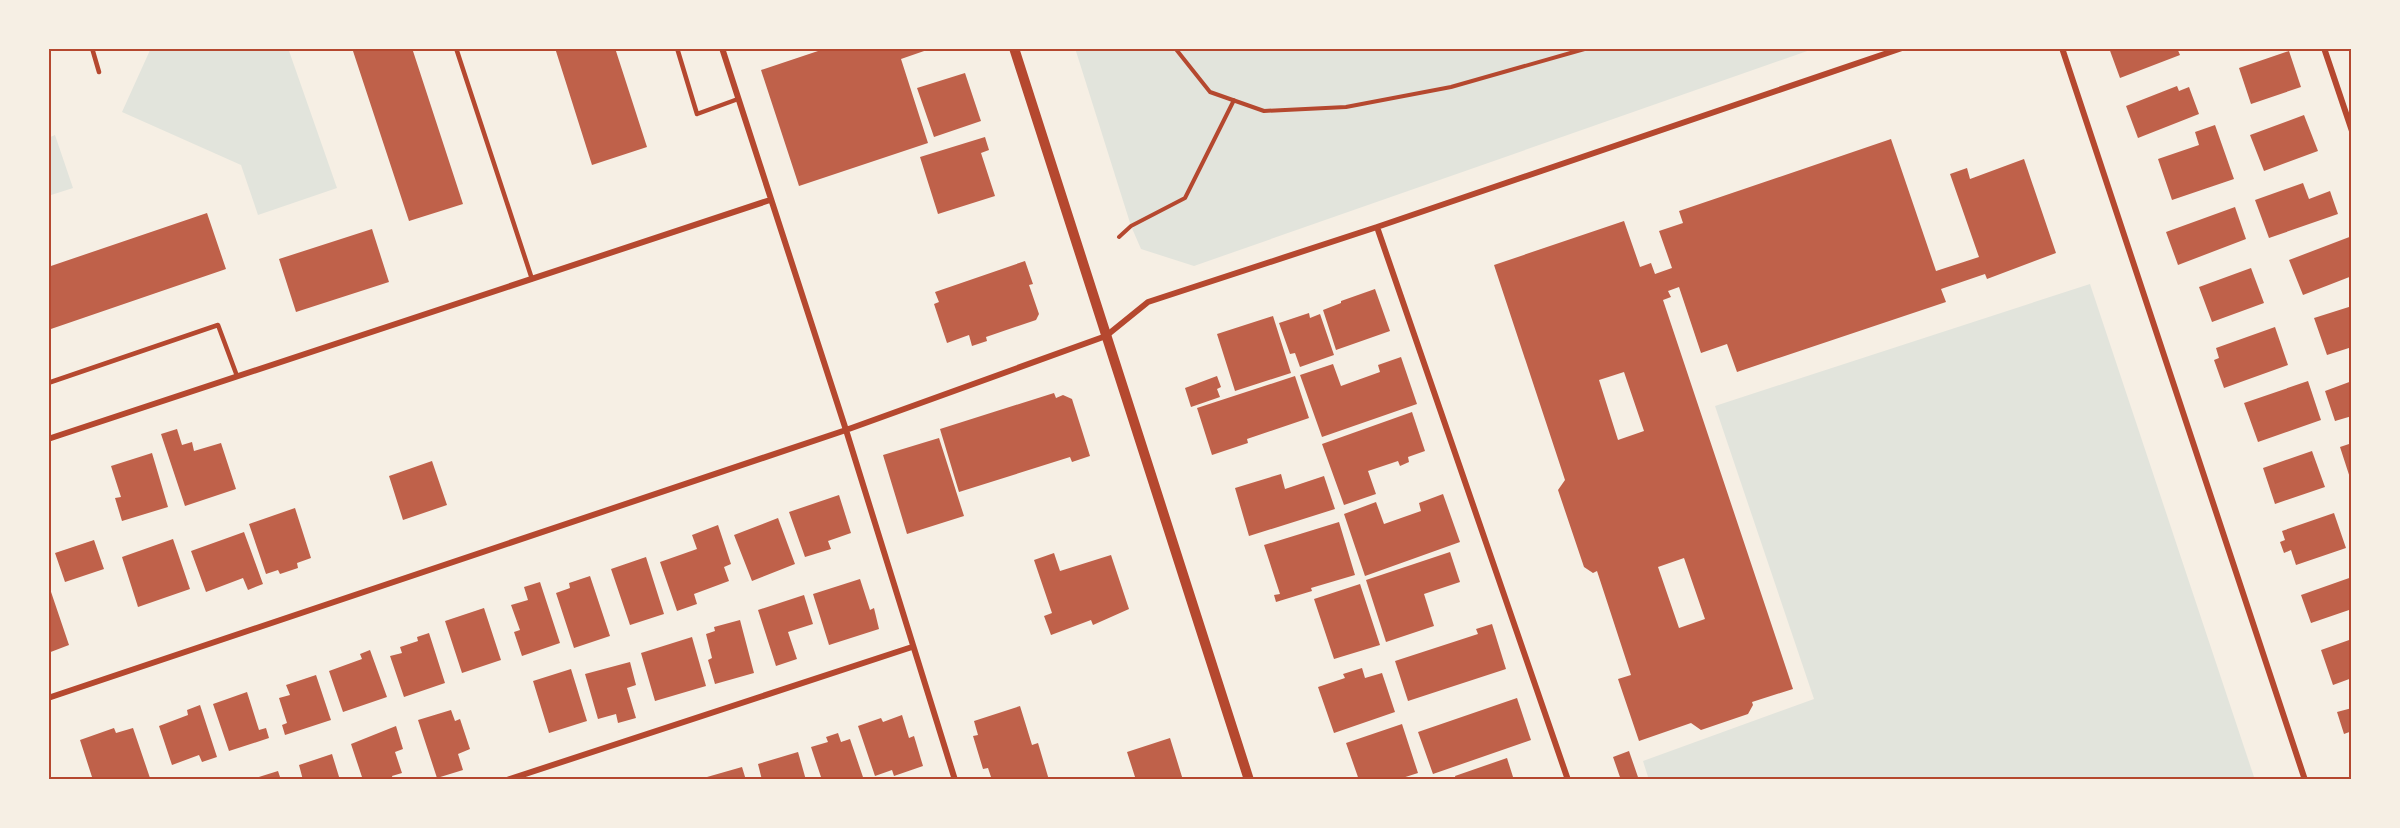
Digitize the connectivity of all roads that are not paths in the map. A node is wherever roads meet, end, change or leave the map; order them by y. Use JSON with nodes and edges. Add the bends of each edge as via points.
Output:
{"nodes":[{"id":1,"x":92,"y":48,"type":"edge"},
{"id":2,"x":456,"y":48,"type":"edge"},
{"id":3,"x":677,"y":48,"type":"edge"},
{"id":4,"x":722,"y":48,"type":"edge"},
{"id":5,"x":1014,"y":48,"type":"edge"},
{"id":6,"x":1902,"y":48,"type":"edge"},
{"id":7,"x":2062,"y":48,"type":"edge"},
{"id":8,"x":2324,"y":48,"type":"edge"},
{"id":9,"x":99,"y":72,"type":"dead end"},
{"id":10,"x":738,"y":99,"type":"junction"},
{"id":11,"x":2352,"y":128,"type":"edge"},
{"id":12,"x":770,"y":200,"type":"junction"},
{"id":13,"x":1377,"y":227,"type":"junction"},
{"id":14,"x":532,"y":279,"type":"junction"},
{"id":15,"x":1106,"y":336,"type":"junction"},
{"id":16,"x":237,"y":376,"type":"junction"},
{"id":17,"x":48,"y":383,"type":"edge"},
{"id":18,"x":846,"y":430,"type":"junction"},
{"id":19,"x":48,"y":439,"type":"edge"},
{"id":20,"x":912,"y":647,"type":"junction"},
{"id":21,"x":48,"y":698,"type":"edge"},
{"id":22,"x":507,"y":780,"type":"edge"},
{"id":23,"x":955,"y":780,"type":"edge"},
{"id":24,"x":1248,"y":780,"type":"edge"},
{"id":25,"x":1568,"y":780,"type":"edge"},
{"id":26,"x":2305,"y":780,"type":"edge"}],
"edges":[{"from":1,"to":9,"type":"lane"},
{"from":2,"to":14,"type":"lane"},
{"from":3,"to":10,"type":"lane","via":[[697,114]]},
{"from":4,"to":10,"type":"street"},
{"from":5,"to":15,"type":"street"},
{"from":6,"to":13,"type":"street"},
{"from":7,"to":26,"type":"street"},
{"from":8,"to":11,"type":"street"},
{"from":10,"to":12,"type":"street"},
{"from":12,"to":14,"type":"street"},
{"from":12,"to":18,"type":"street"},
{"from":13,"to":15,"type":"street","via":[[1148,302]]},
{"from":13,"to":25,"type":"street"},
{"from":14,"to":16,"type":"street"},
{"from":15,"to":18,"type":"street"},
{"from":15,"to":24,"type":"street"},
{"from":16,"to":17,"type":"lane","via":[[218,325]]},
{"from":16,"to":19,"type":"street"},
{"from":18,"to":20,"type":"street"},
{"from":18,"to":21,"type":"street"},
{"from":20,"to":22,"type":"street"},
{"from":20,"to":23,"type":"street"}]}
